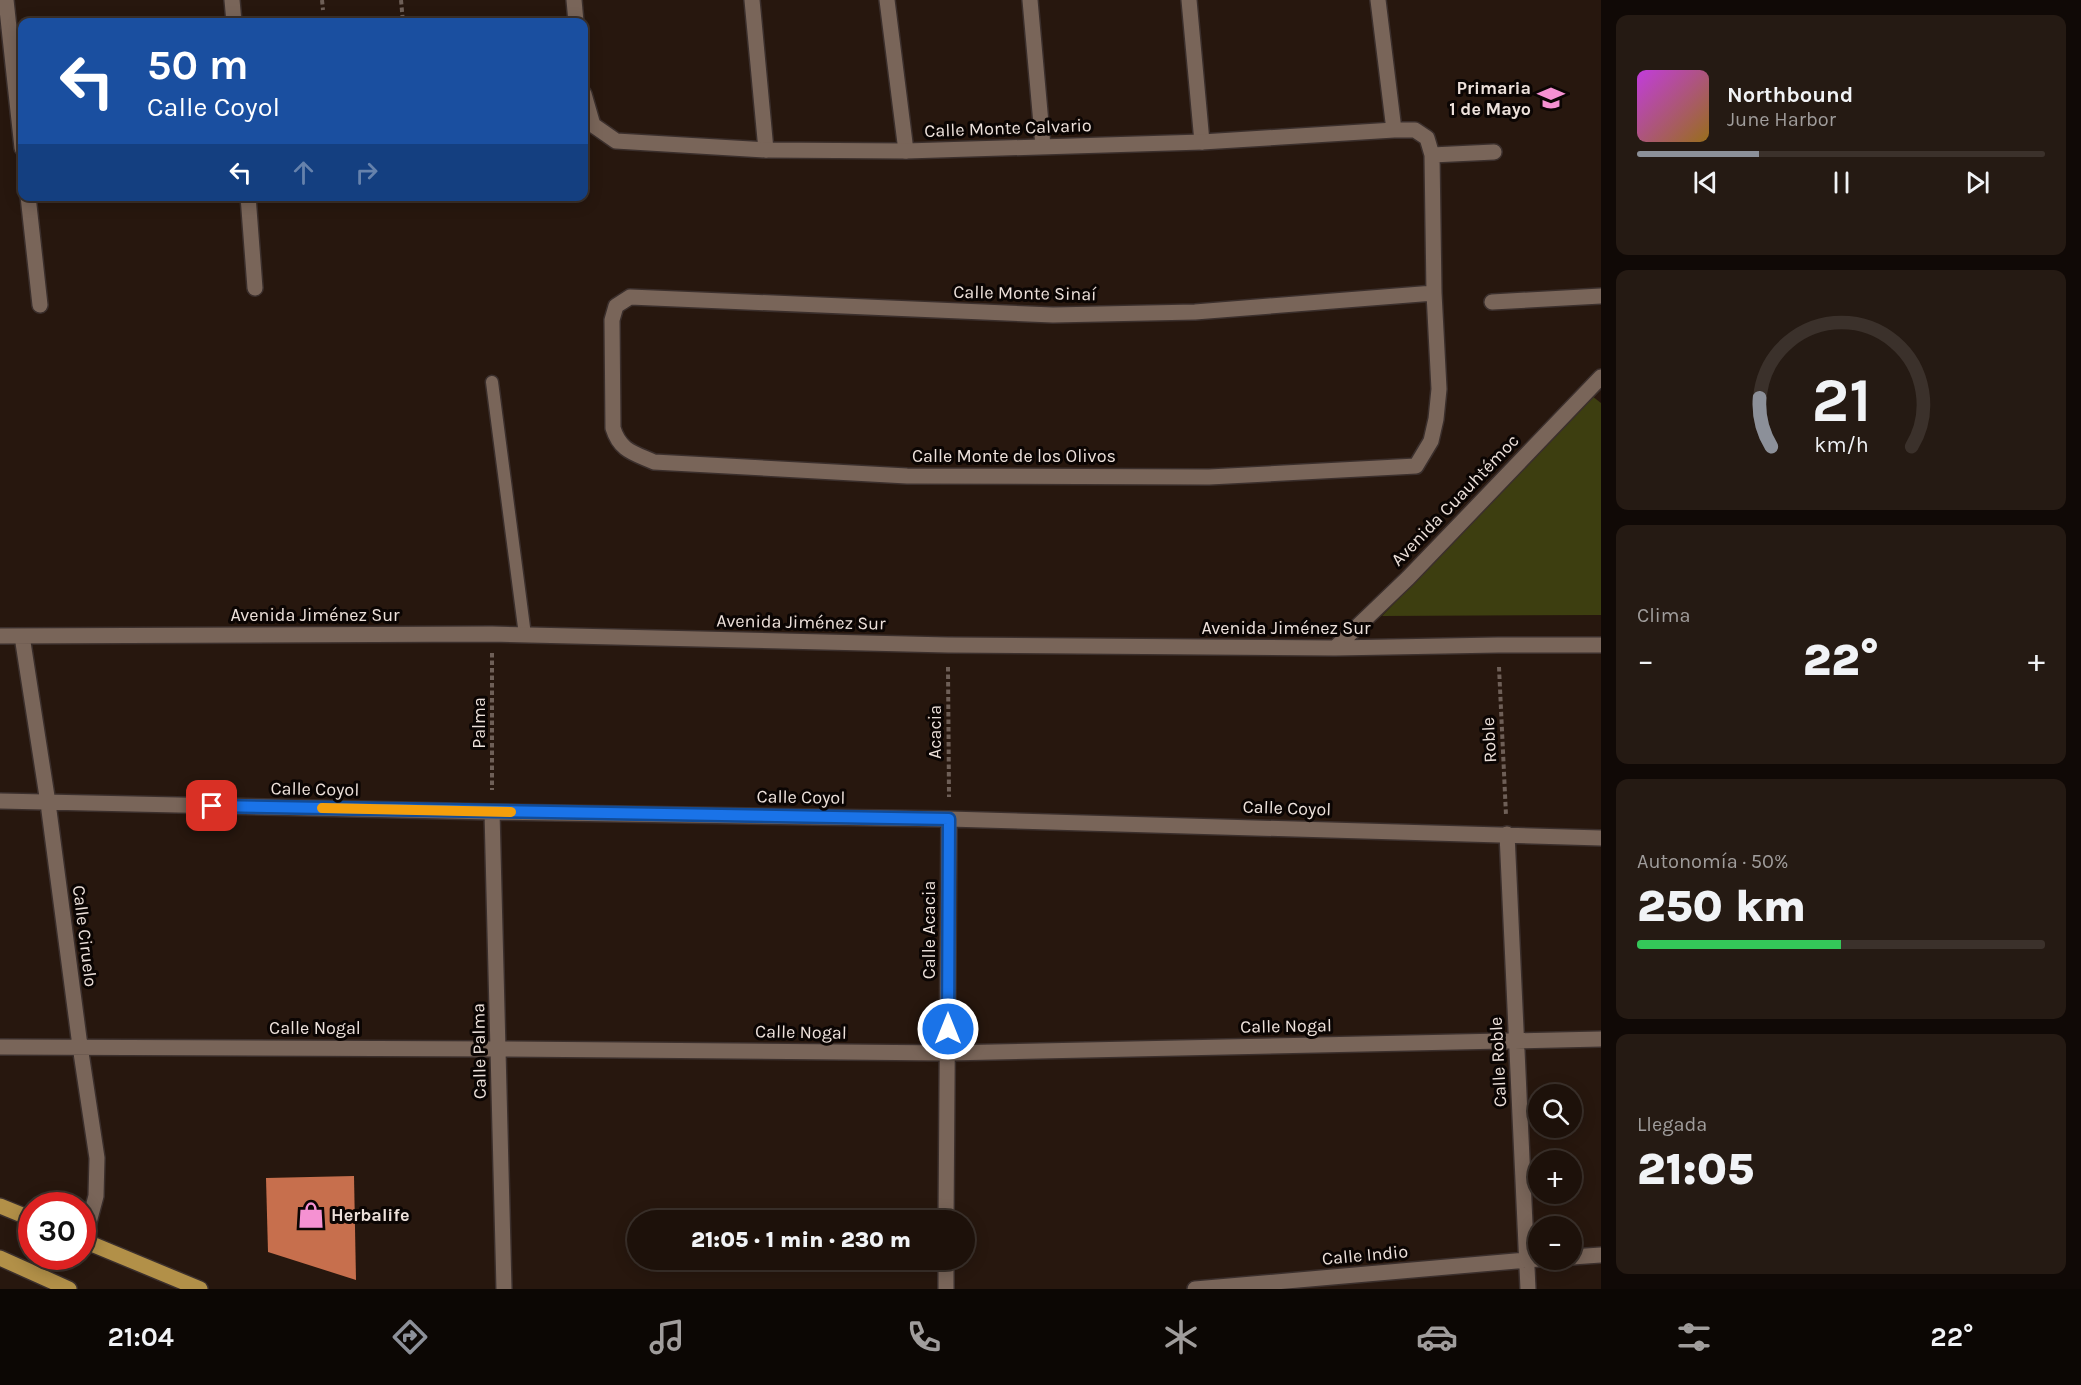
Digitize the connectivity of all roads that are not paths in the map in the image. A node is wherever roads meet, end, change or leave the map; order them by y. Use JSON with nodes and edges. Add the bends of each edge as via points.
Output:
{"nodes":[{"id":1,"x":6,"y":0,"type":"edge"},
{"id":2,"x":232,"y":0,"type":"edge"},
{"id":3,"x":574,"y":0,"type":"edge"},
{"id":4,"x":752,"y":0,"type":"edge"},
{"id":5,"x":887,"y":0,"type":"edge"},
{"id":6,"x":1030,"y":0,"type":"edge"},
{"id":7,"x":1189,"y":0,"type":"edge"},
{"id":8,"x":1378,"y":0,"type":"edge"},
{"id":9,"x":234,"y":18,"type":"edge"},
{"id":10,"x":576,"y":18,"type":"edge"},
{"id":11,"x":18,"y":111,"type":"edge"},
{"id":12,"x":588,"y":126,"type":"edge"},
{"id":13,"x":1394,"y":130,"type":"junction"},
{"id":14,"x":1202,"y":142,"type":"junction"},
{"id":15,"x":1043,"y":146,"type":"junction"},
{"id":16,"x":766,"y":150,"type":"junction"},
{"id":17,"x":906,"y":151,"type":"junction"},
{"id":18,"x":1494,"y":152,"type":"dead end"},
{"id":19,"x":1432,"y":155,"type":"junction"},
{"id":20,"x":29,"y":201,"type":"edge"},
{"id":21,"x":248,"y":201,"type":"edge"},
{"id":22,"x":255,"y":288,"type":"dead end"},
{"id":23,"x":1434,"y":293,"type":"junction"},
{"id":24,"x":1601,"y":296,"type":"edge"},
{"id":25,"x":1492,"y":302,"type":"dead end"},
{"id":26,"x":40,"y":305,"type":"dead end"},
{"id":27,"x":1601,"y":376,"type":"edge"},
{"id":28,"x":492,"y":382,"type":"dead end"},
{"id":29,"x":617,"y":441,"type":"joint"},
{"id":30,"x":525,"y":635,"type":"junction"},
{"id":31,"x":0,"y":636,"type":"edge"},
{"id":32,"x":22,"y":636,"type":"junction"},
{"id":33,"x":1601,"y":645,"type":"edge"},
{"id":34,"x":1335,"y":648,"type":"junction"},
{"id":35,"x":0,"y":801,"type":"edge"},
{"id":36,"x":48,"y":803,"type":"junction"},
{"id":37,"x":492,"y":812,"type":"junction"},
{"id":38,"x":949,"y":819,"type":"junction"},
{"id":39,"x":1507,"y":834,"type":"junction"},
{"id":40,"x":1601,"y":838,"type":"edge"},
{"id":41,"x":1601,"y":1039,"type":"edge"},
{"id":42,"x":1516,"y":1041,"type":"junction"},
{"id":43,"x":0,"y":1047,"type":"edge"},
{"id":44,"x":80,"y":1047,"type":"junction"},
{"id":45,"x":498,"y":1049,"type":"junction"},
{"id":46,"x":947,"y":1053,"type":"junction"},
{"id":47,"x":96,"y":1197,"type":"edge"},
{"id":48,"x":0,"y":1206,"type":"edge"},
{"id":49,"x":946,"y":1210,"type":"edge"},
{"id":50,"x":18,"y":1213,"type":"edge"},
{"id":51,"x":1530,"y":1216,"type":"edge"},
{"id":52,"x":96,"y":1246,"type":"edge"},
{"id":53,"x":1601,"y":1255,"type":"edge"},
{"id":54,"x":1582,"y":1256,"type":"edge"},
{"id":55,"x":0,"y":1258,"type":"edge"},
{"id":56,"x":1528,"y":1260,"type":"edge"},
{"id":57,"x":946,"y":1270,"type":"edge"},
{"id":58,"x":1531,"y":1270,"type":"edge"},
{"id":59,"x":69,"y":1289,"type":"edge"},
{"id":60,"x":200,"y":1289,"type":"edge"},
{"id":61,"x":504,"y":1289,"type":"edge"},
{"id":62,"x":946,"y":1289,"type":"edge"},
{"id":63,"x":1195,"y":1289,"type":"edge"},
{"id":64,"x":1528,"y":1289,"type":"edge"}],
"edges":[{"from":1,"to":11,"type":"street"},
{"from":2,"to":9,"type":"street"},
{"from":3,"to":10,"type":"street"},
{"from":4,"to":16,"type":"street"},
{"from":5,"to":17,"type":"street"},
{"from":6,"to":15,"type":"street"},
{"from":7,"to":14,"type":"street"},
{"from":8,"to":13,"type":"street"},
{"from":12,"to":16,"type":"street","name":"Calle Monte Calvario","via":[[616,141]]},
{"from":13,"to":14,"type":"street","name":"Calle Monte Calvario"},
{"from":13,"to":19,"type":"street","name":"Calle Monte Calvario","via":[[1415,130],[1427,138]]},
{"from":14,"to":15,"type":"street","name":"Calle Monte Calvario"},
{"from":15,"to":17,"type":"street","name":"Calle Monte Calvario"},
{"from":16,"to":17,"type":"street","name":"Calle Monte Calvario"},
{"from":18,"to":19,"type":"street"},
{"from":19,"to":23,"type":"street"},
{"from":20,"to":26,"type":"street"},
{"from":21,"to":22,"type":"street"},
{"from":23,"to":29,"type":"street","name":"Calle Monte Sinaí","via":[[1195,312],[1065,315],[630,297],[616,306],[612,320],[613,428]]},
{"from":23,"to":29,"type":"street","name":"Calle Monte de los Olivos","via":[[1439,389],[1436,420],[1431,441],[1416,466],[1209,477],[908,476],[654,462]]},
{"from":24,"to":25,"type":"street"},
{"from":27,"to":34,"type":"street","name":"Avenida Cuauhtémoc"},
{"from":28,"to":30,"type":"lane"},
{"from":30,"to":32,"type":"street","name":"Avenida Jiménez Sur"},
{"from":30,"to":34,"type":"street","name":"Avenida Jiménez Sur","via":[[948,645]]},
{"from":31,"to":32,"type":"street","name":"Avenida Jiménez Sur"},
{"from":32,"to":36,"type":"street","name":"Calle Ciruelo"},
{"from":33,"to":34,"type":"street","name":"Avenida Jiménez Sur"},
{"from":35,"to":36,"type":"street","name":"Calle Coyol"},
{"from":36,"to":37,"type":"street","name":"Calle Coyol"},
{"from":36,"to":44,"type":"street","name":"Calle Ciruelo"},
{"from":37,"to":38,"type":"street","name":"Calle Coyol"},
{"from":37,"to":45,"type":"street","name":"Calle Palma"},
{"from":38,"to":39,"type":"street","name":"Calle Coyol"},
{"from":38,"to":46,"type":"street","name":"Calle Acacia"},
{"from":39,"to":40,"type":"street","name":"Calle Coyol"},
{"from":39,"to":42,"type":"street","name":"Calle Roble"},
{"from":41,"to":42,"type":"street","name":"Calle Nogal"},
{"from":42,"to":46,"type":"street","name":"Calle Nogal"},
{"from":42,"to":51,"type":"street","name":"Calle Roble"},
{"from":43,"to":44,"type":"street","name":"Calle Nogal"},
{"from":44,"to":45,"type":"street","name":"Calle Nogal"},
{"from":44,"to":47,"type":"street","name":"Calle Ciruelo","via":[[97,1158]]},
{"from":45,"to":46,"type":"street","name":"Calle Nogal"},
{"from":45,"to":61,"type":"street","name":"Calle Palma"},
{"from":46,"to":49,"type":"street","name":"Calle Acacia"},
{"from":48,"to":50,"type":"main road"},
{"from":52,"to":60,"type":"main road"},
{"from":53,"to":54,"type":"street"},
{"from":55,"to":59,"type":"main road"},
{"from":56,"to":63,"type":"street","name":"Calle Indio"},
{"from":57,"to":62,"type":"street"},
{"from":58,"to":64,"type":"street","name":"Calle Roble"}]}
